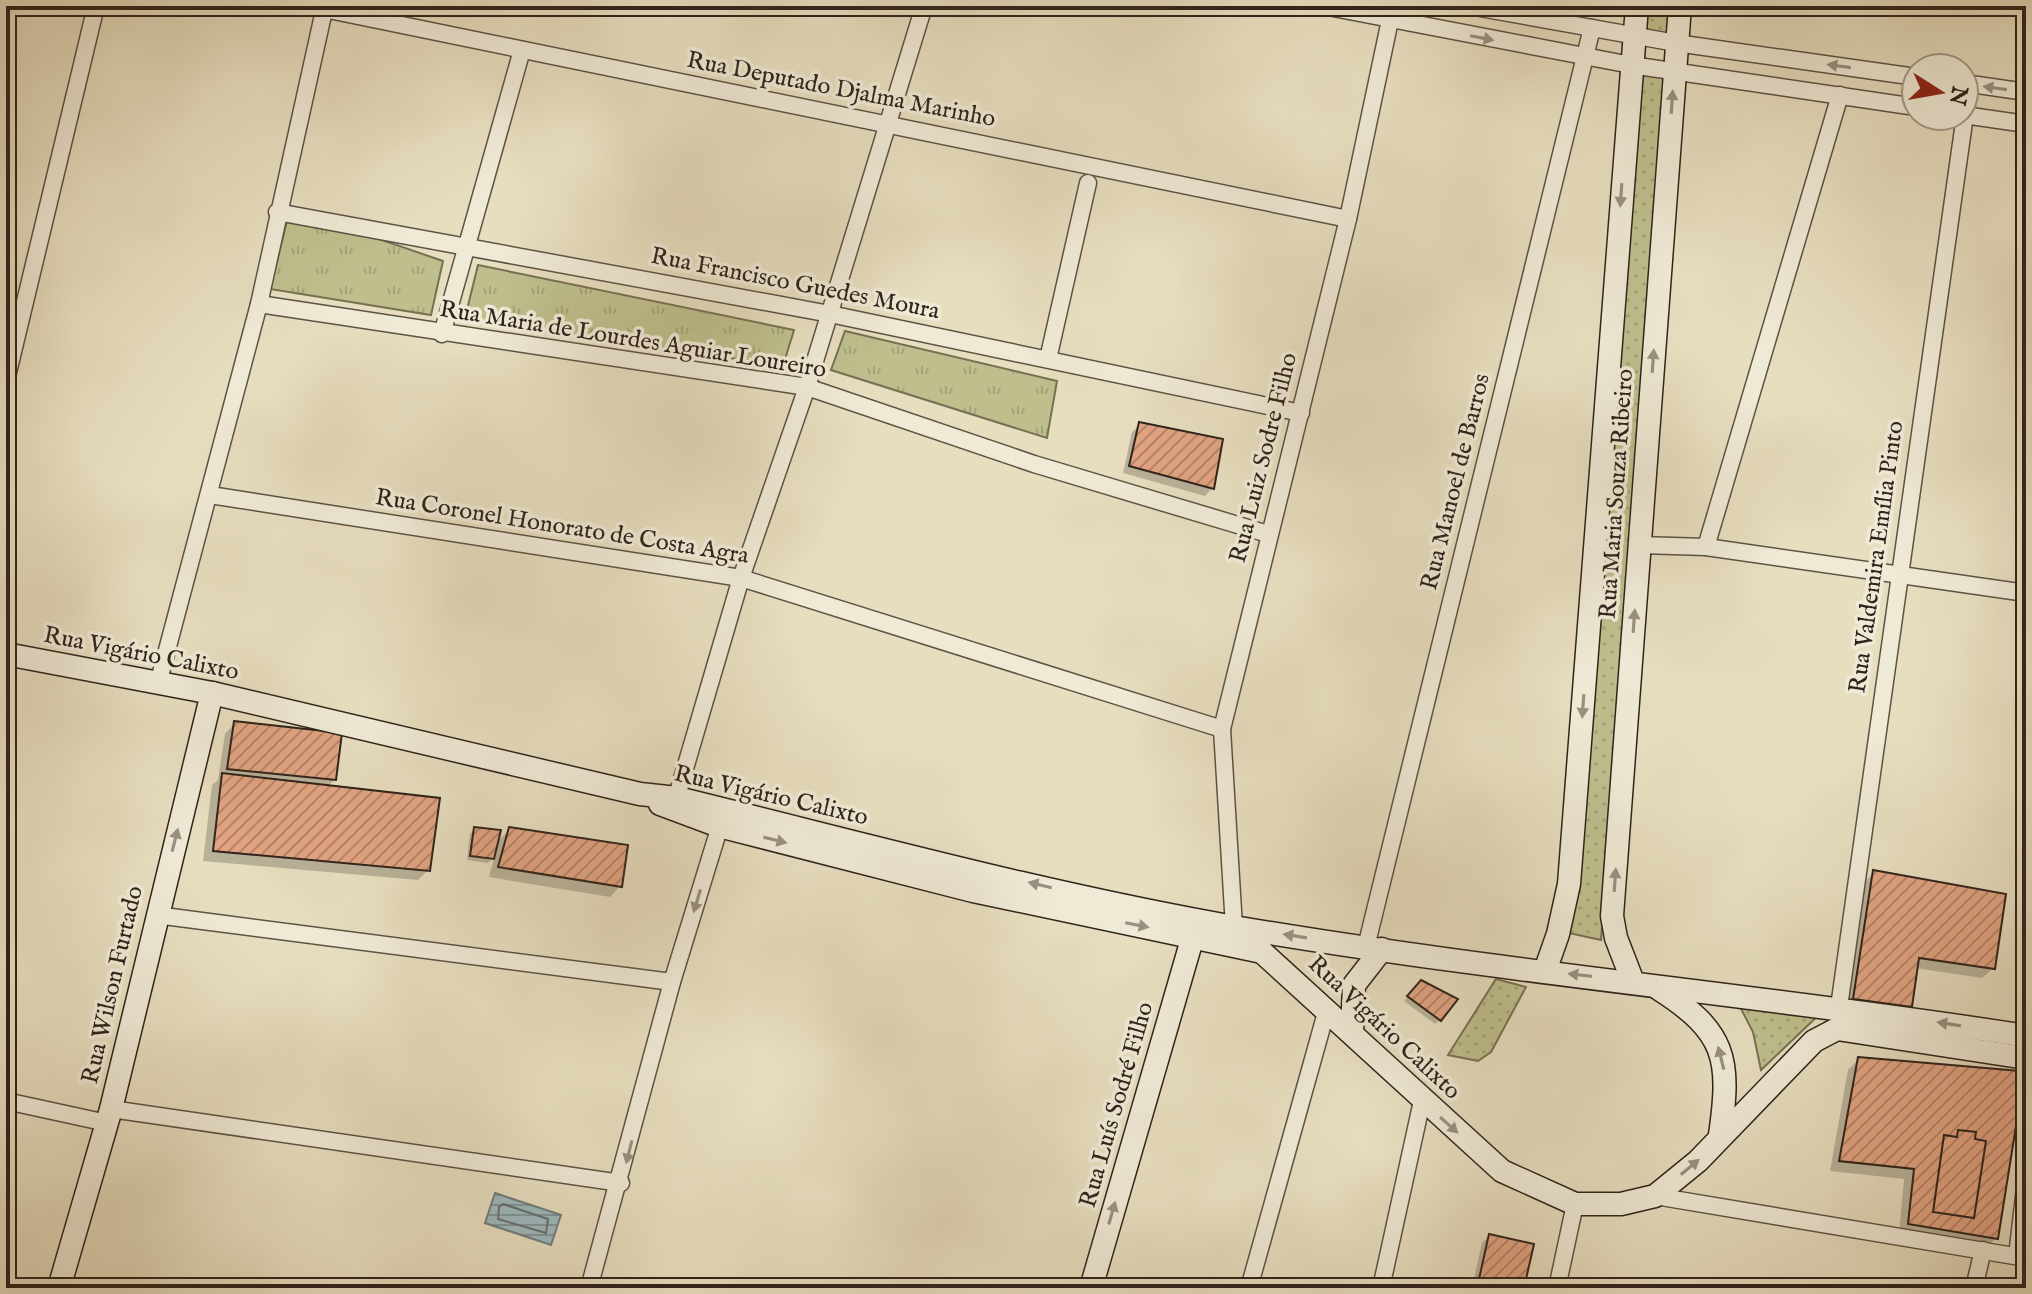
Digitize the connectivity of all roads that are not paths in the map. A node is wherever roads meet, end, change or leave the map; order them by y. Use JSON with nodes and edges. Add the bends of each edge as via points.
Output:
{"nodes":[{"id":1,"x":96,"y":6,"type":"edge"},
{"id":2,"x":924,"y":6,"type":"edge"},
{"id":3,"x":1323,"y":6,"type":"edge"},
{"id":4,"x":1469,"y":6,"type":"edge"},
{"id":5,"x":1637,"y":6,"type":"edge"},
{"id":6,"x":1680,"y":6,"type":"edge"},
{"id":7,"x":325,"y":8,"type":"edge"},
{"id":8,"x":1391,"y":13,"type":"edge"},
{"id":9,"x":1592,"y":28,"type":"junction"},
{"id":10,"x":1634,"y":34,"type":"junction"},
{"id":11,"x":1676,"y":43,"type":"junction"},
{"id":12,"x":522,"y":50,"type":"junction"},
{"id":13,"x":1586,"y":57,"type":"junction"},
{"id":14,"x":1631,"y":65,"type":"junction"},
{"id":15,"x":1674,"y":69,"type":"junction"},
{"id":16,"x":1900,"y":75,"type":"edge"},
{"id":17,"x":1980,"y":85,"type":"edge"},
{"id":18,"x":2026,"y":92,"type":"edge"},
{"id":19,"x":1840,"y":95,"type":"junction"},
{"id":20,"x":1900,"y":104,"type":"edge"},
{"id":21,"x":1980,"y":117,"type":"edge"},
{"id":22,"x":888,"y":123,"type":"junction"},
{"id":23,"x":2026,"y":124,"type":"edge"},
{"id":24,"x":1962,"y":132,"type":"edge"},
{"id":25,"x":1088,"y":183,"type":"dead end"},
{"id":26,"x":277,"y":212,"type":"junction"},
{"id":27,"x":1348,"y":219,"type":"junction"},
{"id":28,"x":467,"y":247,"type":"junction"},
{"id":29,"x":259,"y":304,"type":"junction"},
{"id":30,"x":830,"y":314,"type":"junction"},
{"id":31,"x":442,"y":334,"type":"junction"},
{"id":32,"x":1048,"y":359,"type":"junction"},
{"id":33,"x":6,"y":381,"type":"edge"},
{"id":34,"x":807,"y":387,"type":"junction"},
{"id":35,"x":1301,"y":413,"type":"junction"},
{"id":36,"x":210,"y":495,"type":"junction"},
{"id":37,"x":1268,"y":534,"type":"junction"},
{"id":38,"x":1640,"y":545,"type":"junction"},
{"id":39,"x":1706,"y":547,"type":"junction"},
{"id":40,"x":1899,"y":576,"type":"junction"},
{"id":41,"x":741,"y":578,"type":"junction"},
{"id":42,"x":2026,"y":593,"type":"edge"},
{"id":43,"x":6,"y":654,"type":"edge"},
{"id":44,"x":158,"y":684,"type":"junction"},
{"id":45,"x":212,"y":693,"type":"junction"},
{"id":46,"x":1222,"y":729,"type":"junction"},
{"id":47,"x":675,"y":805,"type":"junction"},
{"id":48,"x":722,"y":818,"type":"junction"},
{"id":49,"x":156,"y":915,"type":"junction"},
{"id":50,"x":1234,"y":927,"type":"junction"},
{"id":51,"x":1193,"y":936,"type":"junction"},
{"id":52,"x":1374,"y":948,"type":"junction"},
{"id":53,"x":1545,"y":971,"type":"junction"},
{"id":54,"x":672,"y":982,"type":"junction"},
{"id":55,"x":1643,"y":984,"type":"junction"},
{"id":56,"x":1839,"y":1007,"type":"junction"},
{"id":57,"x":1327,"y":1009,"type":"junction"},
{"id":58,"x":1352,"y":1033,"type":"junction"},
{"id":59,"x":2026,"y":1036,"type":"edge"},
{"id":60,"x":2026,"y":1058,"type":"edge"},
{"id":61,"x":6,"y":1101,"type":"edge"},
{"id":62,"x":1422,"y":1101,"type":"junction"},
{"id":63,"x":109,"y":1116,"type":"junction"},
{"id":64,"x":1720,"y":1135,"type":"junction"},
{"id":65,"x":2026,"y":1179,"type":"edge"},
{"id":66,"x":621,"y":1183,"type":"junction"},
{"id":67,"x":1655,"y":1196,"type":"junction"},
{"id":68,"x":1575,"y":1204,"type":"junction"},
{"id":69,"x":1983,"y":1250,"type":"junction"},
{"id":70,"x":2022,"y":1257,"type":"edge"},
{"id":71,"x":59,"y":1288,"type":"edge"},
{"id":72,"x":589,"y":1288,"type":"edge"},
{"id":73,"x":1091,"y":1288,"type":"edge"},
{"id":74,"x":1249,"y":1288,"type":"edge"},
{"id":75,"x":1381,"y":1288,"type":"edge"},
{"id":76,"x":1557,"y":1288,"type":"edge"},
{"id":77,"x":1974,"y":1288,"type":"edge"}],
"edges":[{"from":1,"to":33,"type":"street"},
{"from":2,"to":22,"type":"street"},
{"from":3,"to":8,"type":"street"},
{"from":4,"to":9,"type":"street"},
{"from":5,"to":10,"type":"main road","name":"Rua Maria Souza Ribeiro"},
{"from":6,"to":11,"type":"main road","name":"Rua Maria Souza Ribeiro"},
{"from":7,"to":12,"type":"street","name":"Rua Deputado Djalma Marinho"},
{"from":7,"to":26,"type":"street"},
{"from":8,"to":13,"type":"street","one_way":true},
{"from":8,"to":27,"type":"street","name":"Rua Luiz Sodre Filho"},
{"from":9,"to":10,"type":"street"},
{"from":9,"to":13,"type":"street","name":"Rua Manoel de Barros"},
{"from":10,"to":11,"type":"street"},
{"from":10,"to":14,"type":"main road","name":"Rua Maria Souza Ribeiro"},
{"from":11,"to":15,"type":"main road","name":"Rua Maria Souza Ribeiro"},
{"from":16,"to":11,"type":"street","one_way":true},
{"from":12,"to":22,"type":"street","name":"Rua Deputado Djalma Marinho"},
{"from":12,"to":28,"type":"street"},
{"from":13,"to":14,"type":"street"},
{"from":13,"to":52,"type":"street","name":"Rua Manoel de Barros"},
{"from":14,"to":15,"type":"street"},
{"from":14,"to":53,"type":"main road","name":"Rua Maria Souza Ribeiro","one_way":true,"via":[[1569,884]]},
{"from":15,"to":19,"type":"street"},
{"from":38,"to":15,"type":"main road","name":"Rua Maria Souza Ribeiro","one_way":true},
{"from":18,"to":17,"type":"street","one_way":true},
{"from":19,"to":20,"type":"street"},
{"from":19,"to":39,"type":"street"},
{"from":21,"to":23,"type":"street"},
{"from":22,"to":27,"type":"street","name":"Rua Deputado Djalma Marinho"},
{"from":22,"to":30,"type":"street"},
{"from":24,"to":40,"type":"street","name":"Rua Valdemira Emília Pinto"},
{"from":25,"to":32,"type":"street"},
{"from":26,"to":28,"type":"street","name":"Rua Francisco Guedes Moura"},
{"from":26,"to":29,"type":"street"},
{"from":27,"to":35,"type":"street","name":"Rua Luiz Sodre Filho"},
{"from":28,"to":30,"type":"street","name":"Rua Francisco Guedes Moura"},
{"from":28,"to":31,"type":"street"},
{"from":29,"to":31,"type":"street","name":"Rua Maria de Lourdes Aguiar Loureiro"},
{"from":29,"to":36,"type":"street"},
{"from":30,"to":32,"type":"street","name":"Rua Francisco Guedes Moura"},
{"from":30,"to":34,"type":"street"},
{"from":31,"to":34,"type":"street","name":"Rua Maria de Lourdes Aguiar Loureiro"},
{"from":32,"to":35,"type":"street","name":"Rua Francisco Guedes Moura"},
{"from":34,"to":37,"type":"street","name":"Rua Maria de Lourdes Aguiar Loureiro","via":[[1034,464]]},
{"from":34,"to":41,"type":"street"},
{"from":35,"to":37,"type":"street","name":"Rua Luiz Sodre Filho"},
{"from":36,"to":41,"type":"street","name":"Rua Coronel Honorato de Costa Agra"},
{"from":36,"to":44,"type":"street"},
{"from":37,"to":46,"type":"street","name":"Rua Luiz Sodre Filho"},
{"from":38,"to":39,"type":"street"},
{"from":55,"to":38,"type":"main road","name":"Rua Maria Souza Ribeiro","one_way":true,"via":[[1616,938],[1612,916]]},
{"from":39,"to":40,"type":"street"},
{"from":40,"to":42,"type":"street"},
{"from":40,"to":56,"type":"street","name":"Rua Valdemira Emília Pinto"},
{"from":41,"to":46,"type":"street","name":"Rua Coronel Honorato de Costa Agra"},
{"from":41,"to":47,"type":"street"},
{"from":43,"to":44,"type":"main road","name":"Rua Vigário Calixto"},
{"from":44,"to":45,"type":"main road","name":"Rua Vigário Calixto"},
{"from":45,"to":47,"type":"main road","name":"Rua Vigário Calixto"},
{"from":49,"to":45,"type":"main road","name":"Rua Wilson Furtado","one_way":true},
{"from":46,"to":50,"type":"street","name":"Rua Luiz Sodre Filho"},
{"from":47,"to":48,"type":"main road","name":"Rua Vigário Calixto"},
{"from":50,"to":48,"type":"main road","name":"Rua Vigário Calixto","one_way":true},
{"from":48,"to":51,"type":"main road","name":"Rua Vigário Calixto","one_way":true,"via":[[973,891]]},
{"from":48,"to":54,"type":"street","one_way":true},
{"from":49,"to":54,"type":"street"},
{"from":49,"to":63,"type":"main road","name":"Rua Wilson Furtado"},
{"from":52,"to":50,"type":"main road","name":"Rua Vigário Calixto","one_way":true},
{"from":51,"to":57,"type":"main road","name":"Rua Vigário Calixto","via":[[1262,952]]},
{"from":73,"to":51,"type":"main road","name":"Rua Luís Sodré Filho","one_way":true},
{"from":52,"to":53,"type":"main road","name":"Rua Vigário Calixto"},
{"from":52,"to":58,"type":"main road","via":[[1354,985]]},
{"from":55,"to":53,"type":"main road","name":"Rua Vigário Calixto","one_way":true},
{"from":54,"to":66,"type":"street","one_way":true},
{"from":55,"to":56,"type":"main road","name":"Rua Vigário Calixto"},
{"from":64,"to":55,"type":"main road","one_way":true,"via":[[1726,1096],[1723,1058],[1712,1031],[1690,1009]]},
{"from":59,"to":56,"type":"main road","name":"Rua Vigário Calixto","one_way":true},
{"from":57,"to":58,"type":"main road","name":"Rua Vigário Calixto"},
{"from":57,"to":74,"type":"street"},
{"from":58,"to":62,"type":"main road","name":"Rua Vigário Calixto"},
{"from":60,"to":64,"type":"main road","name":"Rua Vigário Calixto","via":[[1837,1029],[1814,1041]]},
{"from":61,"to":63,"type":"street"},
{"from":62,"to":68,"type":"main road","name":"Rua Vigário Calixto","one_way":true,"via":[[1502,1171]]},
{"from":62,"to":75,"type":"street"},
{"from":63,"to":66,"type":"street"},
{"from":63,"to":71,"type":"main road","name":"Rua Wilson Furtado"},
{"from":67,"to":64,"type":"main road","name":"Rua Vigário Calixto","one_way":true},
{"from":65,"to":70,"type":"street"},
{"from":66,"to":72,"type":"street"},
{"from":67,"to":68,"type":"main road","name":"Rua Vigário Calixto","via":[[1621,1204]]},
{"from":67,"to":69,"type":"street"},
{"from":68,"to":76,"type":"street"},
{"from":69,"to":70,"type":"street"},
{"from":69,"to":77,"type":"street"}]}
